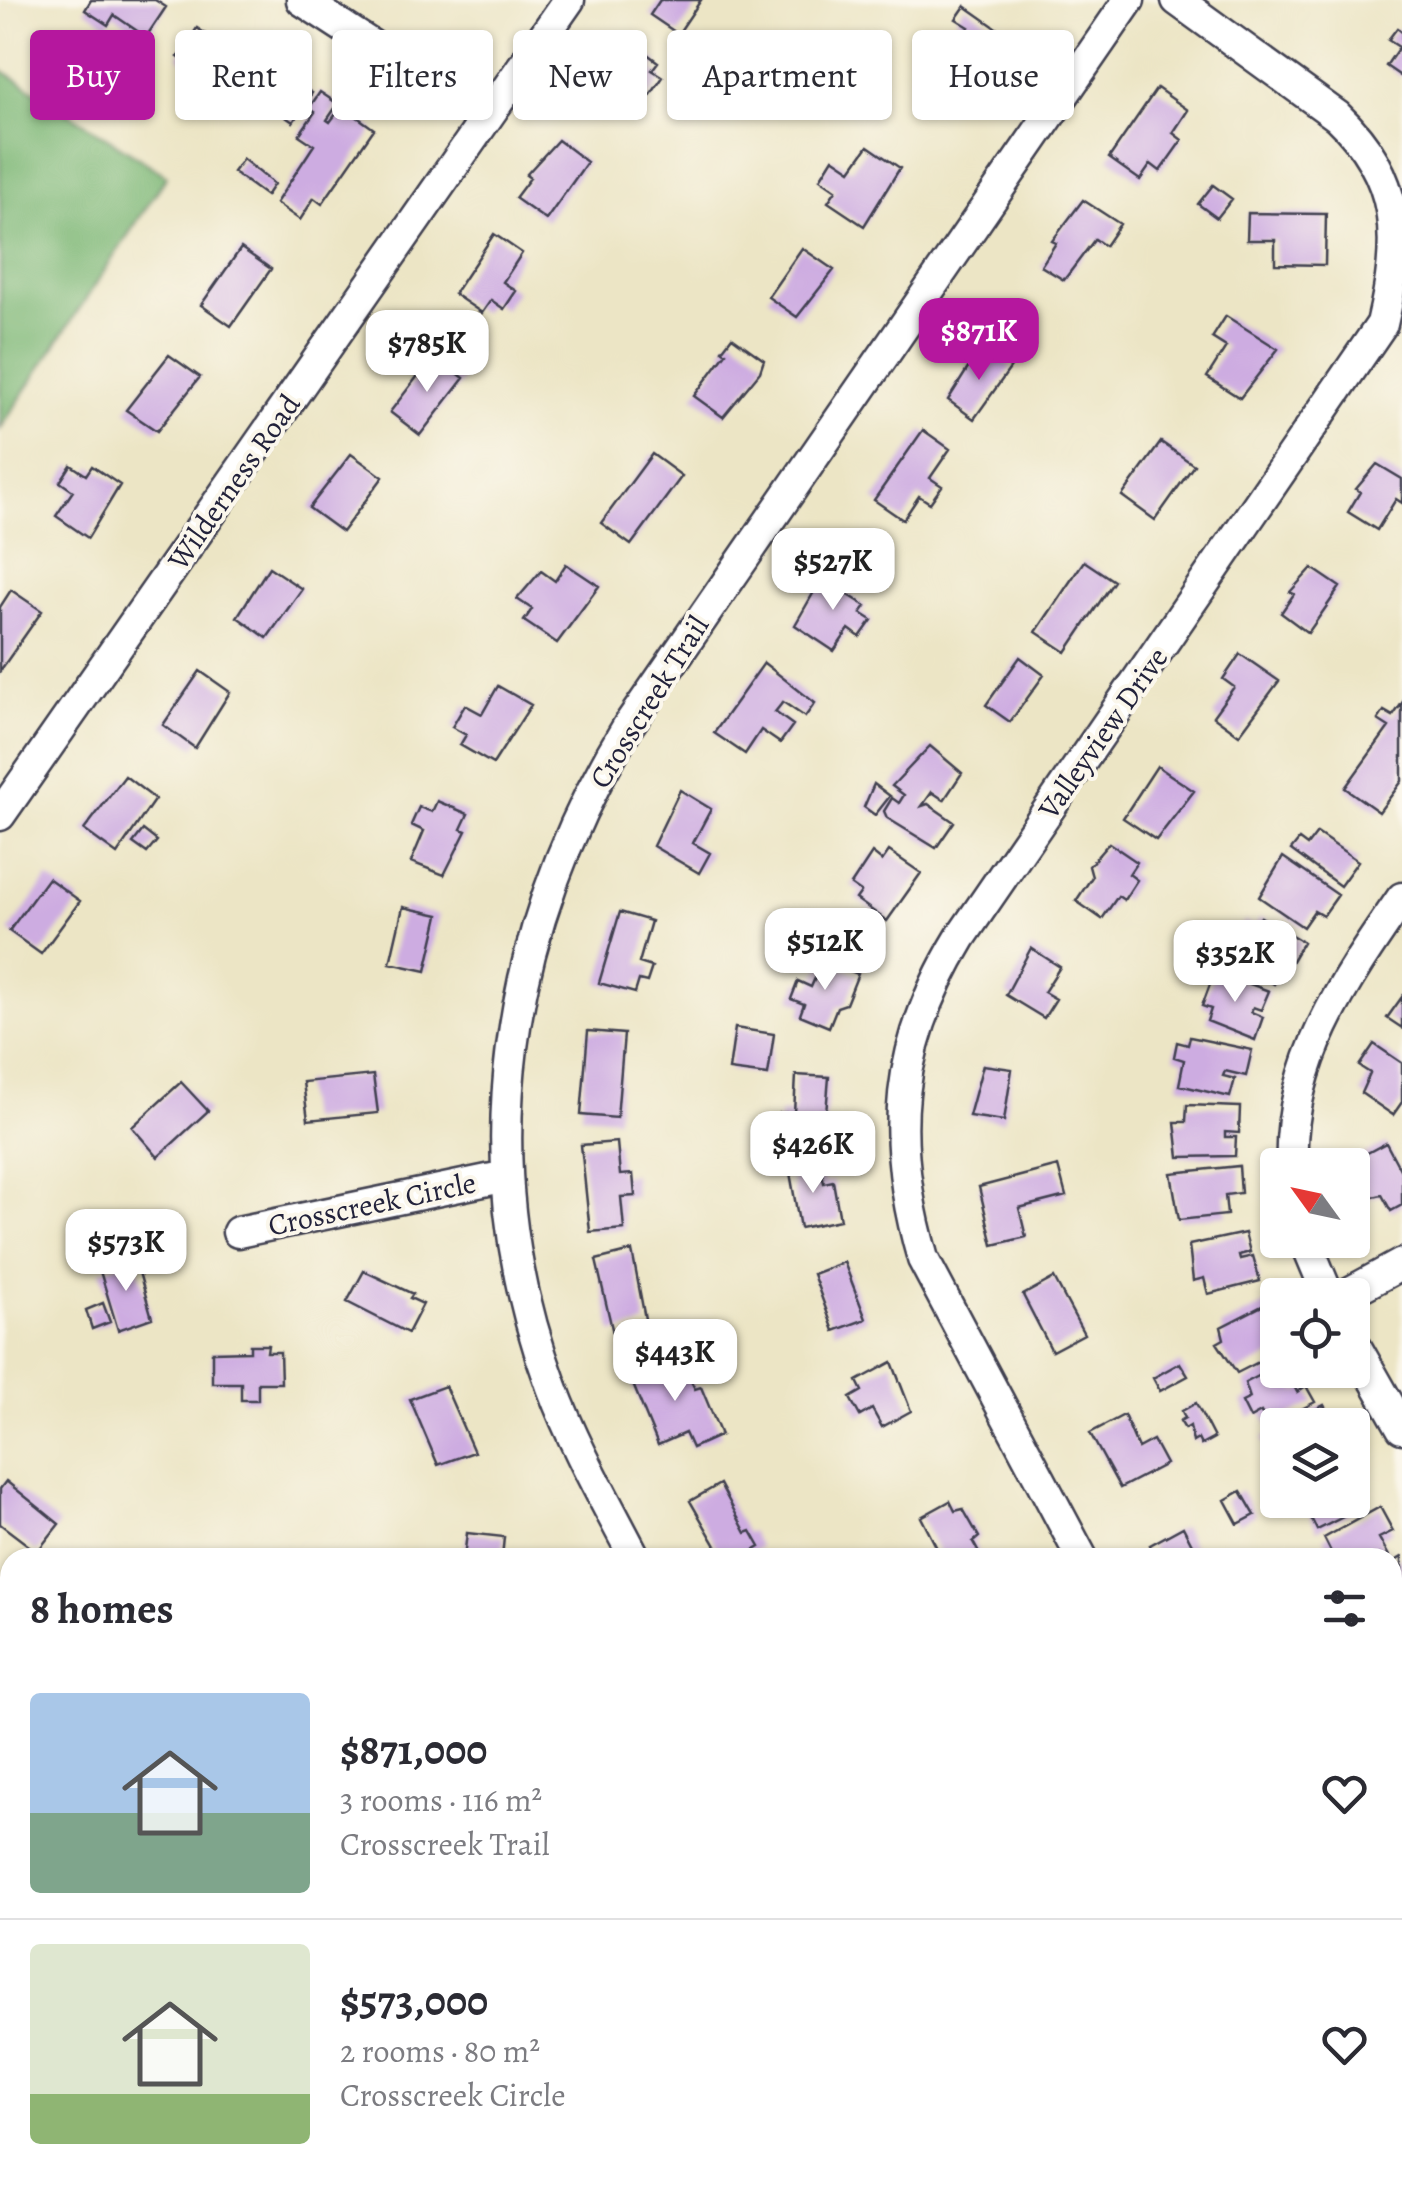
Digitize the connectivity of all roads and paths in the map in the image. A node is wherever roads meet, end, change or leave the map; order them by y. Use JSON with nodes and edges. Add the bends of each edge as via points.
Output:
{"nodes":[{"id":1,"x":302,"y":0,"type":"edge"},
{"id":2,"x":569,"y":0,"type":"edge"},
{"id":3,"x":1129,"y":0,"type":"edge"},
{"id":4,"x":1177,"y":0,"type":"edge"},
{"id":5,"x":348,"y":30,"type":"edge"},
{"id":6,"x":493,"y":108,"type":"edge"},
{"id":7,"x":484,"y":120,"type":"edge"},
{"id":8,"x":1395,"y":175,"type":"edge"},
{"id":9,"x":0,"y":815,"type":"edge"},
{"id":10,"x":1402,"y":898,"type":"edge"},
{"id":11,"x":1293,"y":1148,"type":"edge"},
{"id":12,"x":507,"y":1176,"type":"junction"},
{"id":13,"x":238,"y":1232,"type":"dead end"},
{"id":14,"x":1402,"y":1264,"type":"edge"},
{"id":15,"x":1370,"y":1281,"type":"edge"},
{"id":16,"x":1370,"y":1372,"type":"edge"},
{"id":17,"x":1402,"y":1428,"type":"edge"},
{"id":18,"x":630,"y":1548,"type":"edge"},
{"id":19,"x":1077,"y":1548,"type":"edge"}],
"edges":[{"from":1,"to":5,"type":"street"},
{"from":2,"to":6,"type":"street","name":"Wilderness Road"},
{"from":3,"to":12,"type":"street","name":"Crosscreek Trail","via":[[600,772],[552,877],[521,979],[508,1074]]},
{"from":4,"to":8,"type":"street","name":"Valleyview Drive","via":[[1337,116]]},
{"from":7,"to":9,"type":"street","name":"Wilderness Road"},
{"from":8,"to":19,"type":"street","name":"Valleyview Drive","via":[[1401,254],[1382,324],[961,936],[926,1000],[908,1059],[900,1136],[924,1259]]},
{"from":10,"to":11,"type":"street","via":[[1312,1047],[1298,1091]]},
{"from":12,"to":13,"type":"street","name":"Crosscreek Circle"},
{"from":12,"to":18,"type":"street","name":"Crosscreek Trail","via":[[525,1297],[552,1387]]},
{"from":14,"to":15,"type":"street"},
{"from":16,"to":17,"type":"street"}]}
